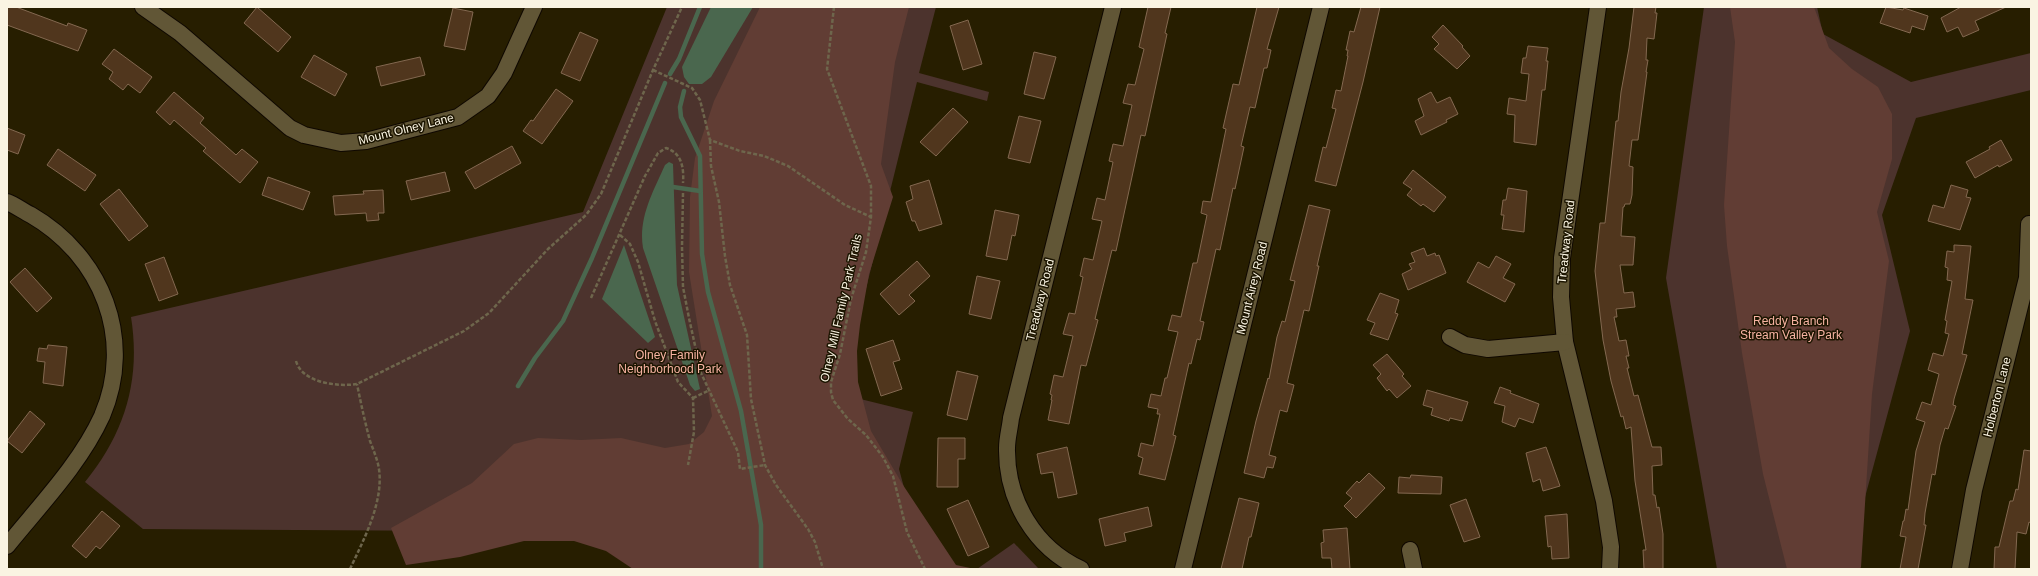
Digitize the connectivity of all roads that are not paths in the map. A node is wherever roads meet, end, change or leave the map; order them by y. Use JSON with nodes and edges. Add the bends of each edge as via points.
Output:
{"nodes":[{"id":1,"x":143,"y":7,"type":"edge"},
{"id":2,"x":534,"y":7,"type":"edge"},
{"id":3,"x":1113,"y":7,"type":"edge"},
{"id":4,"x":1321,"y":7,"type":"edge"},
{"id":5,"x":1598,"y":7,"type":"edge"},
{"id":6,"x":7,"y":202,"type":"edge"},
{"id":7,"x":2029,"y":224,"type":"dead end"},
{"id":8,"x":1450,"y":337,"type":"dead end"},
{"id":9,"x":1565,"y":342,"type":"junction"},
{"id":10,"x":7,"y":546,"type":"edge"},
{"id":11,"x":1410,"y":550,"type":"dead end"},
{"id":12,"x":1082,"y":569,"type":"edge"},
{"id":13,"x":1183,"y":569,"type":"edge"},
{"id":14,"x":1414,"y":569,"type":"edge"},
{"id":15,"x":1610,"y":569,"type":"edge"},
{"id":16,"x":1960,"y":569,"type":"edge"}],
"edges":[{"from":1,"to":2,"type":"street","name":"Mount Olney Lane","via":[[180,33],[290,128],[304,135],[341,143],[366,141],[458,117],[488,96],[504,73]]},
{"from":3,"to":12,"type":"street","name":"Treadway Road","via":[[1013,410],[1007,448],[1014,491],[1029,526],[1052,552]]},
{"from":4,"to":13,"type":"street","name":"Mount Airey Road"},
{"from":5,"to":9,"type":"street","name":"Treadway Road","via":[[1562,258],[1561,297]]},
{"from":6,"to":10,"type":"street","via":[[49,226],[82,258],[104,296],[114,339],[113,374],[102,415],[96,427],[69,469]]},
{"from":7,"to":16,"type":"street","name":"Holberton Lane","via":[[2026,278],[1974,490]]},
{"from":8,"to":9,"type":"street","via":[[1465,345],[1488,349]]},
{"from":9,"to":15,"type":"street","name":"Treadway Road","via":[[1604,501],[1611,547]]},
{"from":11,"to":14,"type":"street"}]}
